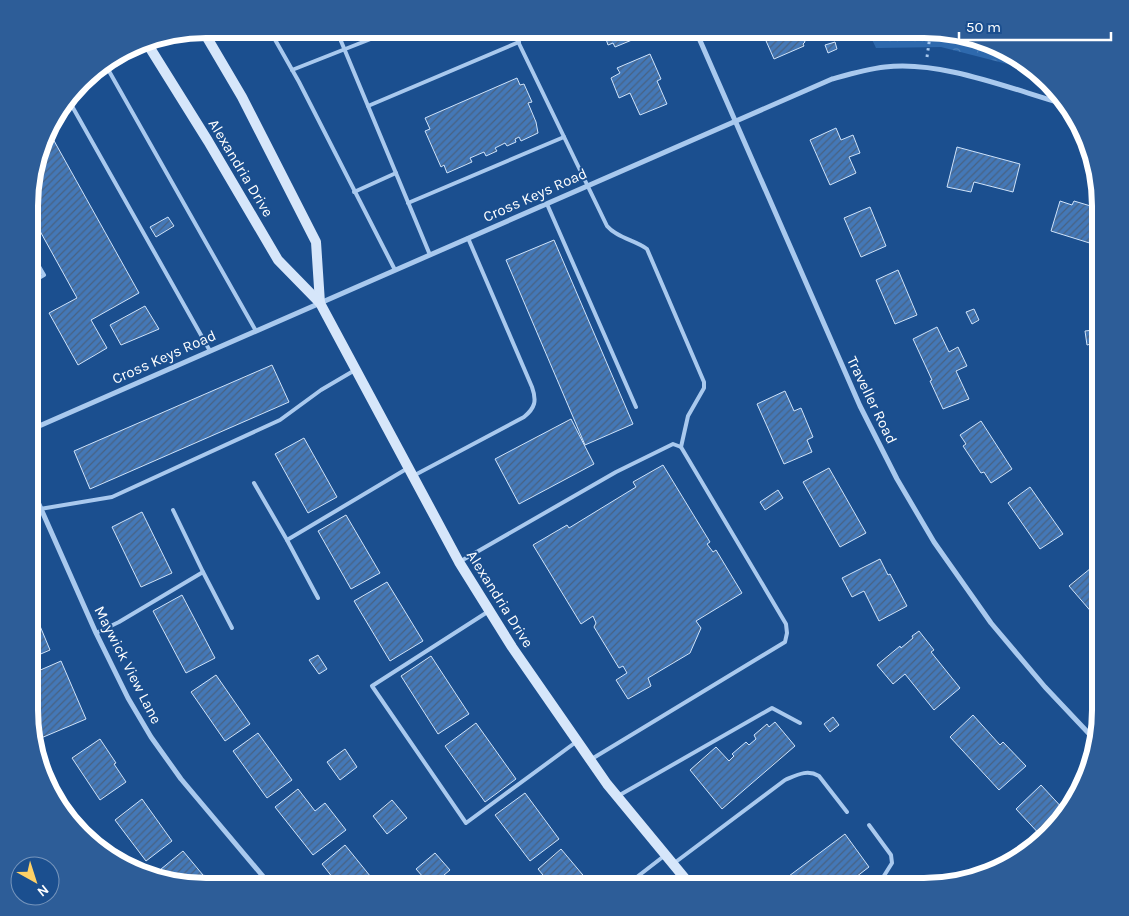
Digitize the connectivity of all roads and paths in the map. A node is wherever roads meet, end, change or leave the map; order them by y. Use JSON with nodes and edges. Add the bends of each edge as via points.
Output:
{"nodes":[{"id":1,"x":207,"y":38,"type":"edge"},
{"id":2,"x":274,"y":38,"type":"edge"},
{"id":3,"x":339,"y":38,"type":"edge"},
{"id":4,"x":374,"y":38,"type":"edge"},
{"id":5,"x":517,"y":38,"type":"edge"},
{"id":6,"x":699,"y":38,"type":"edge"},
{"id":7,"x":930,"y":38,"type":"edge"},
{"id":8,"x":519,"y":42,"type":"junction"},
{"id":9,"x":149,"y":47,"type":"edge"},
{"id":10,"x":344,"y":50,"type":"junction"},
{"id":11,"x":925,"y":68,"type":"junction"},
{"id":12,"x":108,"y":69,"type":"edge"},
{"id":13,"x":292,"y":70,"type":"junction"},
{"id":14,"x":1056,"y":102,"type":"edge"},
{"id":15,"x":71,"y":105,"type":"edge"},
{"id":16,"x":368,"y":106,"type":"junction"},
{"id":17,"x":735,"y":122,"type":"junction"},
{"id":18,"x":564,"y":137,"type":"junction"},
{"id":19,"x":396,"y":173,"type":"junction"},
{"id":20,"x":587,"y":186,"type":"junction"},
{"id":21,"x":354,"y":192,"type":"junction"},
{"id":22,"x":408,"y":203,"type":"junction"},
{"id":23,"x":547,"y":204,"type":"junction"},
{"id":24,"x":468,"y":238,"type":"junction"},
{"id":25,"x":430,"y":255,"type":"junction"},
{"id":26,"x":38,"y":265,"type":"edge"},
{"id":27,"x":395,"y":270,"type":"junction"},
{"id":28,"x":38,"y":278,"type":"edge"},
{"id":29,"x":320,"y":303,"type":"junction"},
{"id":30,"x":256,"y":331,"type":"junction"},
{"id":31,"x":210,"y":351,"type":"junction"},
{"id":32,"x":355,"y":370,"type":"junction"},
{"id":33,"x":636,"y":407,"type":"dead end"},
{"id":34,"x":38,"y":426,"type":"edge"},
{"id":35,"x":681,"y":447,"type":"junction"},
{"id":36,"x":410,"y":472,"type":"junction"},
{"id":37,"x":254,"y":483,"type":"dead end"},
{"id":38,"x":38,"y":504,"type":"edge"},
{"id":39,"x":40,"y":509,"type":"junction"},
{"id":40,"x":173,"y":510,"type":"dead end"},
{"id":41,"x":287,"y":540,"type":"junction"},
{"id":42,"x":459,"y":562,"type":"junction"},
{"id":43,"x":203,"y":572,"type":"junction"},
{"id":44,"x":318,"y":598,"type":"dead end"},
{"id":45,"x":489,"y":611,"type":"junction"},
{"id":46,"x":232,"y":628,"type":"dead end"},
{"id":47,"x":96,"y":633,"type":"junction"},
{"id":48,"x":800,"y":723,"type":"dead end"},
{"id":49,"x":1089,"y":734,"type":"edge"},
{"id":50,"x":576,"y":741,"type":"junction"},
{"id":51,"x":590,"y":760,"type":"junction"},
{"id":52,"x":618,"y":796,"type":"junction"},
{"id":53,"x":847,"y":812,"type":"dead end"},
{"id":54,"x":869,"y":825,"type":"dead end"},
{"id":55,"x":665,"y":854,"type":"junction"},
{"id":56,"x":673,"y":864,"type":"junction"},
{"id":57,"x":264,"y":878,"type":"edge"},
{"id":58,"x":635,"y":878,"type":"edge"},
{"id":59,"x":685,"y":878,"type":"edge"},
{"id":60,"x":883,"y":878,"type":"edge"}],
"edges":[{"from":1,"to":29,"type":"main road","name":"Alexandria Drive","via":[[242,97],[316,242]]},
{"from":2,"to":13,"type":"lane"},
{"from":3,"to":10,"type":"lane"},
{"from":4,"to":10,"type":"lane"},
{"from":5,"to":8,"type":"lane"},
{"from":6,"to":17,"type":"street","name":"Traveller Road"},
{"from":7,"to":11,"type":"path"},
{"from":8,"to":16,"type":"lane"},
{"from":8,"to":18,"type":"lane"},
{"from":9,"to":29,"type":"main road","name":"Alexandria Drive","via":[[278,260]]},
{"from":10,"to":13,"type":"lane"},
{"from":10,"to":16,"type":"lane"},
{"from":11,"to":14,"type":"street","name":"Cross Keys Road","via":[[948,70]]},
{"from":11,"to":17,"type":"street","name":"Cross Keys Road","via":[[886,67],[832,79]]},
{"from":12,"to":30,"type":"lane"},
{"from":13,"to":21,"type":"lane"},
{"from":15,"to":31,"type":"lane"},
{"from":16,"to":19,"type":"lane"},
{"from":17,"to":20,"type":"street","name":"Cross Keys Road"},
{"from":17,"to":49,"type":"street","name":"Traveller Road","via":[[860,406],[897,479],[934,542],[991,622]]},
{"from":18,"to":20,"type":"lane"},
{"from":18,"to":22,"type":"lane"},
{"from":19,"to":21,"type":"lane"},
{"from":19,"to":22,"type":"lane"},
{"from":20,"to":23,"type":"street","name":"Cross Keys Road"},
{"from":20,"to":35,"type":"lane","via":[[610,230],[648,250],[704,382],[704,388],[688,416]]},
{"from":21,"to":27,"type":"lane"},
{"from":22,"to":25,"type":"lane"},
{"from":23,"to":24,"type":"street","name":"Cross Keys Road"},
{"from":23,"to":33,"type":"lane"},
{"from":24,"to":25,"type":"street","name":"Cross Keys Road"},
{"from":24,"to":36,"type":"lane","via":[[532,387],[535,404],[524,417]]},
{"from":25,"to":27,"type":"street","name":"Cross Keys Road"},
{"from":26,"to":28,"type":"lane","via":[[44,275]]},
{"from":27,"to":29,"type":"street","name":"Cross Keys Road"},
{"from":29,"to":30,"type":"street","name":"Cross Keys Road"},
{"from":29,"to":32,"type":"main road","name":"Alexandria Drive"},
{"from":30,"to":31,"type":"street","name":"Cross Keys Road"},
{"from":31,"to":34,"type":"street","name":"Cross Keys Road"},
{"from":32,"to":36,"type":"main road","name":"Alexandria Drive"},
{"from":32,"to":39,"type":"lane","via":[[280,420],[112,497]]},
{"from":35,"to":42,"type":"lane","via":[[673,444],[616,472]]},
{"from":35,"to":51,"type":"lane","via":[[786,624],[785,642]]},
{"from":36,"to":41,"type":"lane"},
{"from":36,"to":42,"type":"main road","name":"Alexandria Drive"},
{"from":37,"to":41,"type":"lane"},
{"from":38,"to":39,"type":"street","name":"Maywick View Lane"},
{"from":39,"to":47,"type":"street","name":"Maywick View Lane"},
{"from":40,"to":43,"type":"lane"},
{"from":41,"to":44,"type":"lane"},
{"from":42,"to":45,"type":"main road","name":"Alexandria Drive"},
{"from":43,"to":46,"type":"lane"},
{"from":43,"to":47,"type":"lane"},
{"from":45,"to":50,"type":"main road","name":"Alexandria Drive"},
{"from":45,"to":50,"type":"lane","via":[[372,686],[466,823]]},
{"from":47,"to":57,"type":"street","name":"Maywick View Lane","via":[[151,737],[181,779]]},
{"from":48,"to":52,"type":"lane","via":[[772,708]]},
{"from":50,"to":51,"type":"main road","name":"Alexandria Drive"},
{"from":51,"to":52,"type":"main road","name":"Alexandria Drive"},
{"from":52,"to":55,"type":"main road","name":"Alexandria Drive"},
{"from":53,"to":56,"type":"lane","via":[[819,776],[805,772],[784,780]]},
{"from":54,"to":60,"type":"lane","via":[[891,855],[892,863]]},
{"from":55,"to":56,"type":"main road","name":"Alexandria Drive"},
{"from":55,"to":58,"type":"lane"},
{"from":56,"to":59,"type":"main road","name":"Alexandria Drive"}]}
